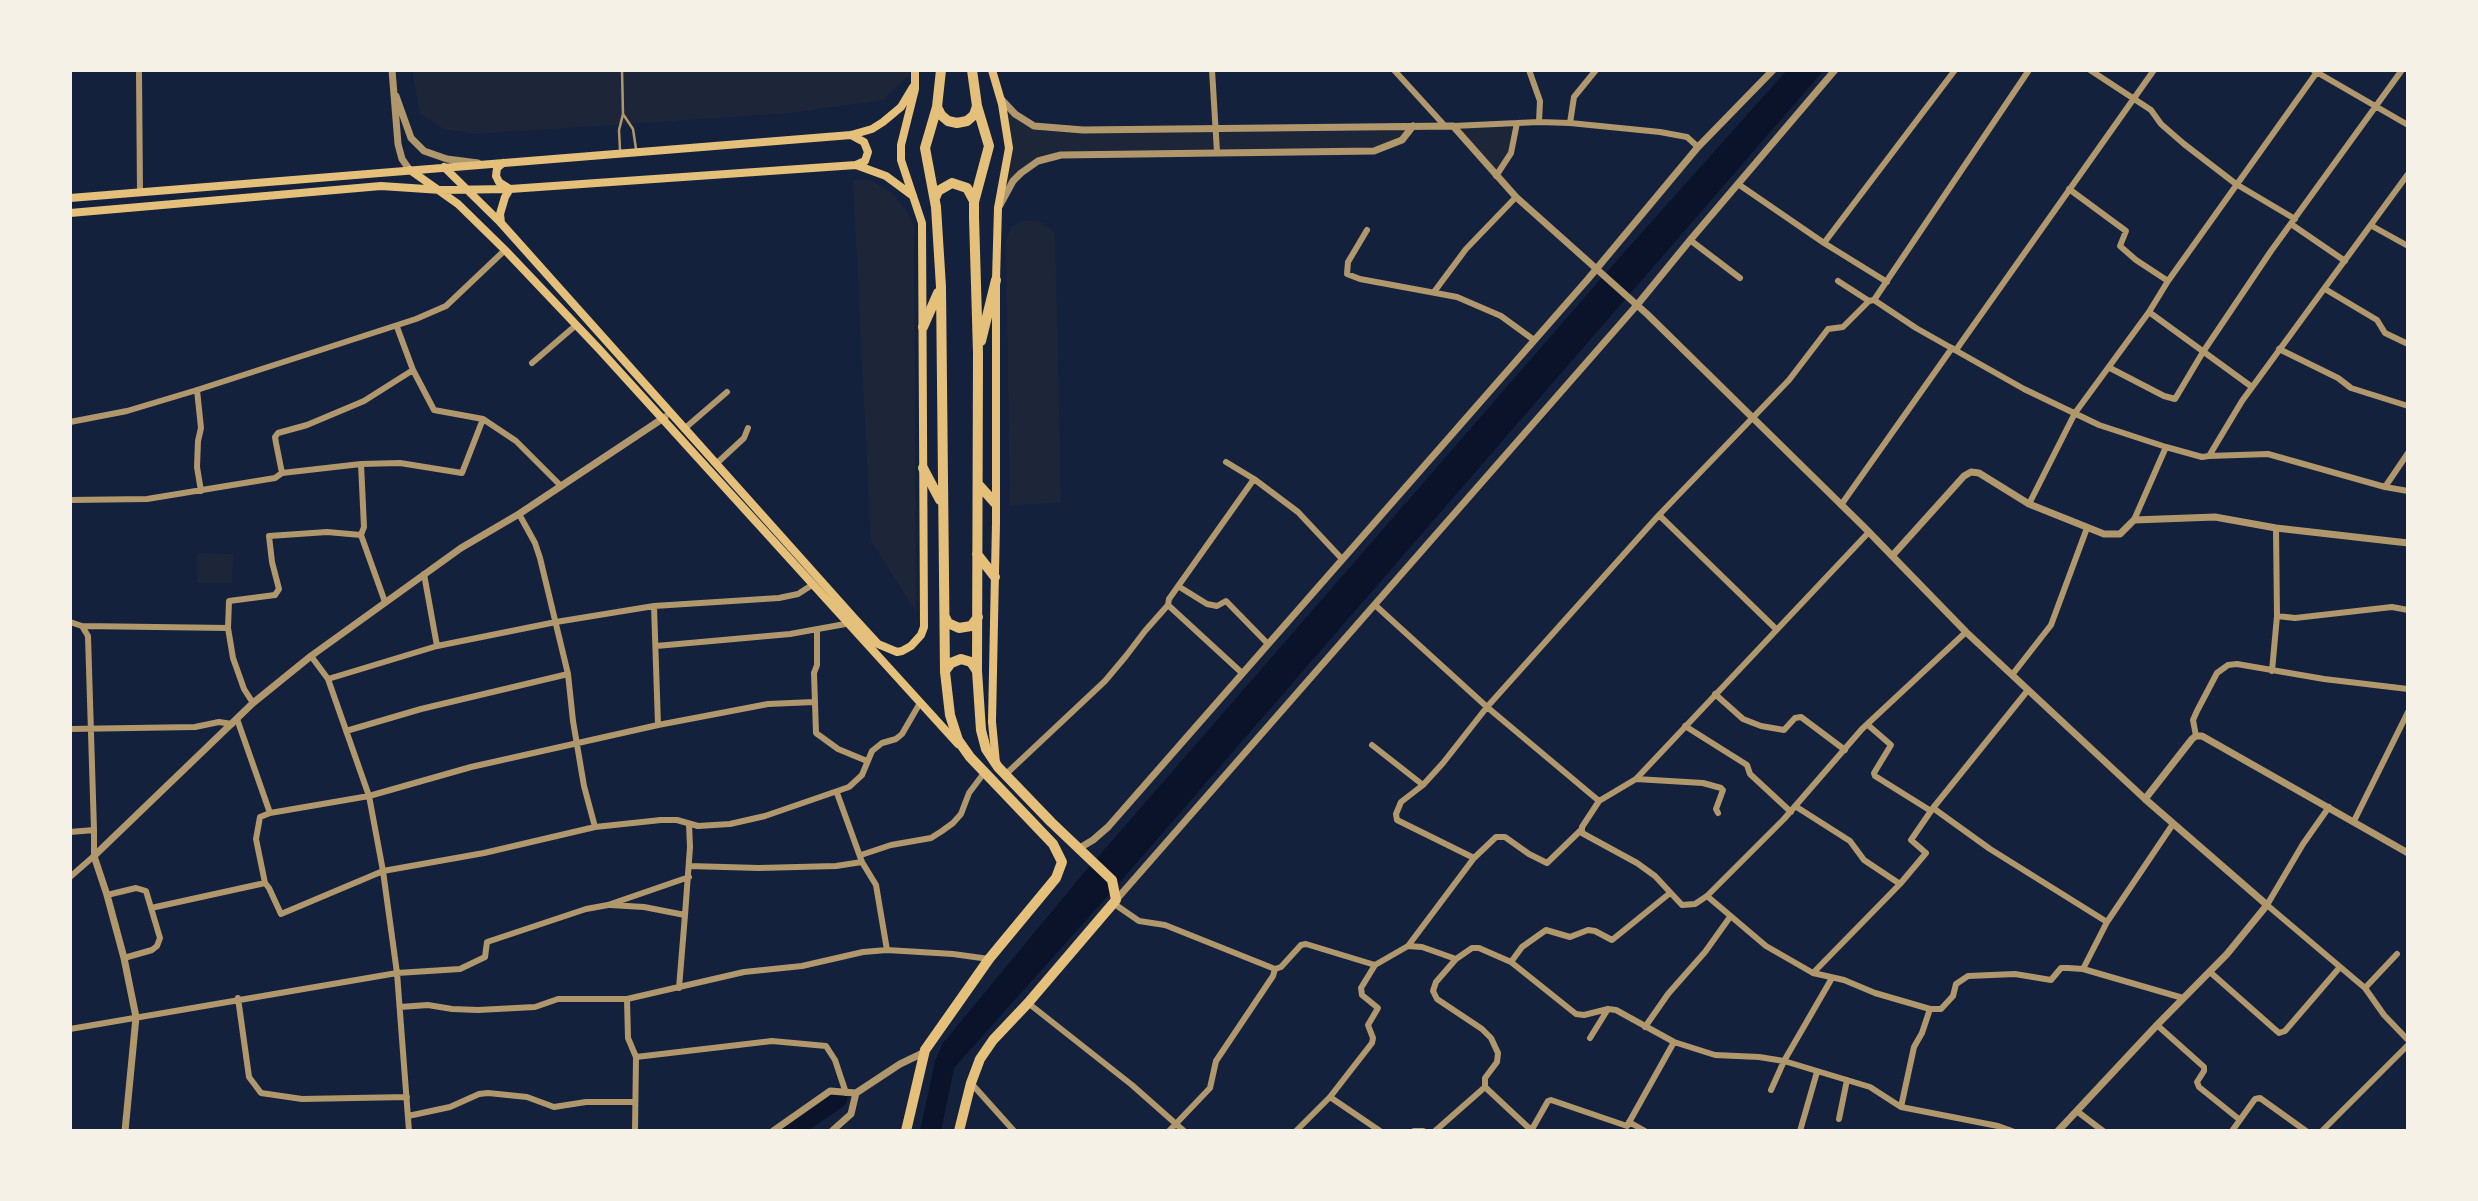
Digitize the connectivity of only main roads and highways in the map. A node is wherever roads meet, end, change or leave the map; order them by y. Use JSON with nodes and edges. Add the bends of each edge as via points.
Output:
{"nodes":[{"id":1,"x":915,"y":70,"type":"edge"},
{"id":2,"x":941,"y":70,"type":"edge"},
{"id":3,"x":972,"y":70,"type":"edge"},
{"id":4,"x":992,"y":70,"type":"edge"},
{"id":5,"x":916,"y":84,"type":"junction"},
{"id":6,"x":977,"y":106,"type":"junction"},
{"id":7,"x":937,"y":107,"type":"junction"},
{"id":8,"x":850,"y":135,"type":"junction"},
{"id":9,"x":503,"y":163,"type":"junction"},
{"id":10,"x":856,"y":165,"type":"junction"},
{"id":11,"x":444,"y":167,"type":"junction"},
{"id":12,"x":409,"y":169,"type":"junction"},
{"id":13,"x":229,"y":185,"type":"junction"},
{"id":14,"x":510,"y":189,"type":"junction"},
{"id":15,"x":441,"y":190,"type":"junction"},
{"id":16,"x":467,"y":190,"type":"junction"},
{"id":17,"x":913,"y":196,"type":"junction"},
{"id":18,"x":70,"y":198,"type":"edge"},
{"id":19,"x":935,"y":198,"type":"junction"},
{"id":20,"x":231,"y":200,"type":"junction"},
{"id":21,"x":974,"y":202,"type":"junction"},
{"id":22,"x":70,"y":213,"type":"edge"},
{"id":23,"x":501,"y":223,"type":"junction"},
{"id":24,"x":996,"y":280,"type":"junction"},
{"id":25,"x":941,"y":287,"type":"junction"},
{"id":26,"x":923,"y":327,"type":"junction"},
{"id":27,"x":978,"y":353,"type":"junction"},
{"id":28,"x":666,"y":416,"type":"junction"},
{"id":29,"x":923,"y":468,"type":"junction"},
{"id":30,"x":978,"y":484,"type":"junction"},
{"id":31,"x":995,"y":503,"type":"junction"},
{"id":32,"x":942,"y":504,"type":"junction"},
{"id":33,"x":977,"y":554,"type":"junction"},
{"id":34,"x":995,"y":577,"type":"junction"},
{"id":35,"x":945,"y":617,"type":"junction"},
{"id":36,"x":978,"y":617,"type":"junction"},
{"id":37,"x":851,"y":622,"type":"junction"},
{"id":38,"x":977,"y":671,"type":"junction"},
{"id":39,"x":945,"y":672,"type":"junction"},
{"id":40,"x":970,"y":757,"type":"junction"},
{"id":41,"x":1001,"y":771,"type":"junction"},
{"id":42,"x":906,"y":1131,"type":"edge"},
{"id":43,"x":959,"y":1131,"type":"edge"}],
"edges":[{"from":1,"to":5,"type":"main road"},
{"from":2,"to":7,"type":"main road"},
{"from":3,"to":6,"type":"main road"},
{"from":4,"to":24,"type":"main road","via":[[1009,148],[998,208]]},
{"from":5,"to":8,"type":"main road","via":[[901,107],[883,122]]},
{"from":5,"to":17,"type":"main road","via":[[901,145]]},
{"from":6,"to":7,"type":"main road","via":[[967,121],[957,123],[948,121]]},
{"from":6,"to":21,"type":"main road","via":[[989,146]]},
{"from":7,"to":19,"type":"main road","via":[[925,148]]},
{"from":8,"to":9,"type":"main road"},
{"from":8,"to":10,"type":"main road","via":[[864,142],[868,152],[865,161]]},
{"from":9,"to":11,"type":"main road"},
{"from":9,"to":14,"type":"main road","via":[[496,176]]},
{"from":10,"to":14,"type":"main road"},
{"from":10,"to":17,"type":"main road","via":[[886,176]]},
{"from":11,"to":12,"type":"main road"},
{"from":11,"to":16,"type":"main road"},
{"from":12,"to":13,"type":"main road"},
{"from":12,"to":15,"type":"main road"},
{"from":13,"to":18,"type":"main road"},
{"from":13,"to":20,"type":"main road"},
{"from":14,"to":16,"type":"main road"},
{"from":14,"to":23,"type":"main road","via":[[499,214]]},
{"from":15,"to":16,"type":"main road"},
{"from":15,"to":20,"type":"main road","via":[[381,186]]},
{"from":15,"to":28,"type":"main road"},
{"from":16,"to":23,"type":"main road"},
{"from":17,"to":26,"type":"main road","via":[[922,223]]},
{"from":19,"to":21,"type":"main road","via":[[945,186],[960,184]]},
{"from":19,"to":25,"type":"main road"},
{"from":20,"to":22,"type":"main road"},
{"from":21,"to":27,"type":"main road"},
{"from":23,"to":28,"type":"main road"},
{"from":24,"to":27,"type":"main road"},
{"from":24,"to":31,"type":"main road"},
{"from":25,"to":26,"type":"main road"},
{"from":25,"to":32,"type":"main road"},
{"from":26,"to":29,"type":"main road"},
{"from":27,"to":30,"type":"main road"},
{"from":28,"to":37,"type":"main road","via":[[812,585]]},
{"from":28,"to":37,"type":"main road","via":[[716,464]]},
{"from":29,"to":32,"type":"main road"},
{"from":29,"to":37,"type":"main road","via":[[921,635],[897,652]]},
{"from":30,"to":31,"type":"main road"},
{"from":30,"to":33,"type":"main road"},
{"from":31,"to":34,"type":"main road"},
{"from":32,"to":35,"type":"main road"},
{"from":33,"to":34,"type":"main road"},
{"from":33,"to":36,"type":"main road"},
{"from":34,"to":41,"type":"main road","via":[[992,733]]},
{"from":35,"to":36,"type":"main road","via":[[959,628],[971,626]]},
{"from":35,"to":39,"type":"main road"},
{"from":36,"to":38,"type":"main road"},
{"from":37,"to":40,"type":"main road"},
{"from":38,"to":39,"type":"main road","via":[[961,659]]},
{"from":38,"to":41,"type":"main road","via":[[981,730],[986,749]]},
{"from":39,"to":40,"type":"main road","via":[[951,723]]},
{"from":40,"to":42,"type":"main road","via":[[1054,845],[1062,862],[1056,878],[989,959],[925,1051]]},
{"from":41,"to":43,"type":"main road","via":[[1112,880],[1115,898],[993,1040],[975,1068]]}]}
